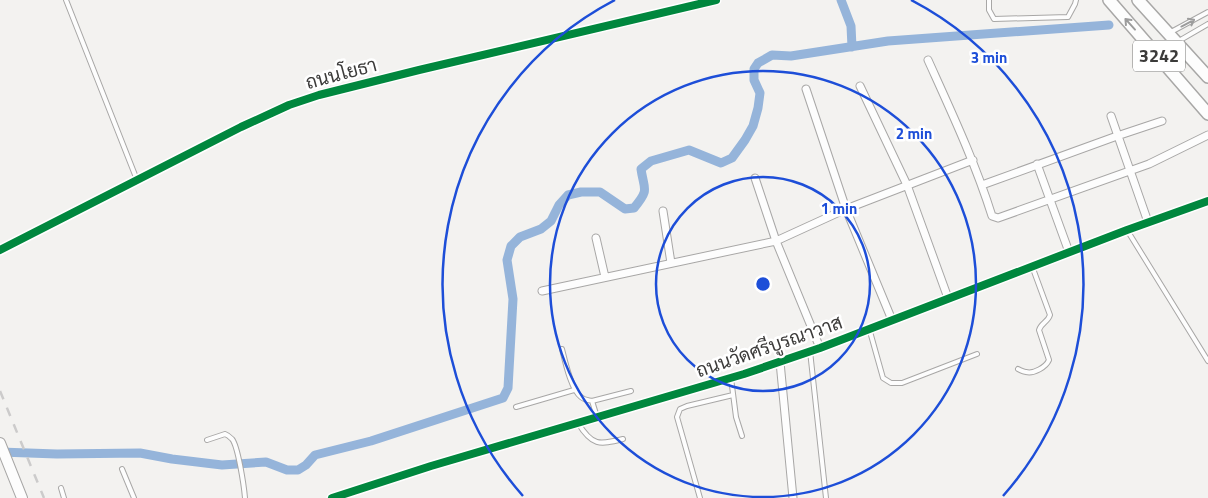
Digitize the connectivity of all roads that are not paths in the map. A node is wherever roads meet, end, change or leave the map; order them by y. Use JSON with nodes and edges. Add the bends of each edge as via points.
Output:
{"nodes":[{"id":1,"x":66,"y":0,"type":"edge"},
{"id":2,"x":716,"y":0,"type":"edge"},
{"id":3,"x":990,"y":0,"type":"edge"},
{"id":4,"x":1076,"y":0,"type":"edge"},
{"id":5,"x":1109,"y":0,"type":"edge"},
{"id":6,"x":1138,"y":0,"type":"edge"},
{"id":7,"x":1208,"y":12,"type":"edge"},
{"id":8,"x":1208,"y":24,"type":"edge"},
{"id":9,"x":1172,"y":38,"type":"junction"},
{"id":10,"x":928,"y":60,"type":"dead end"},
{"id":11,"x":1207,"y":73,"type":"edge"},
{"id":12,"x":860,"y":86,"type":"dead end"},
{"id":13,"x":806,"y":89,"type":"dead end"},
{"id":14,"x":1208,"y":114,"type":"edge"},
{"id":15,"x":1111,"y":116,"type":"dead end"},
{"id":16,"x":1162,"y":121,"type":"dead end"},
{"id":17,"x":1208,"y":135,"type":"edge"},
{"id":18,"x":1117,"y":136,"type":"junction"},
{"id":19,"x":972,"y":160,"type":"junction"},
{"id":20,"x":1037,"y":164,"type":"junction"},
{"id":21,"x":1129,"y":171,"type":"junction"},
{"id":22,"x":755,"y":178,"type":"dead end"},
{"id":23,"x":137,"y":180,"type":"junction"},
{"id":24,"x":907,"y":185,"type":"junction"},
{"id":25,"x":982,"y":185,"type":"junction"},
{"id":26,"x":1050,"y":199,"type":"junction"},
{"id":27,"x":1208,"y":201,"type":"edge"},
{"id":28,"x":846,"y":209,"type":"junction"},
{"id":29,"x":663,"y":212,"type":"dead end"},
{"id":30,"x":1148,"y":222,"type":"junction"},
{"id":31,"x":1127,"y":230,"type":"junction"},
{"id":32,"x":596,"y":238,"type":"dead end"},
{"id":33,"x":776,"y":241,"type":"junction"},
{"id":34,"x":0,"y":250,"type":"edge"},
{"id":35,"x":1069,"y":252,"type":"junction"},
{"id":36,"x":671,"y":263,"type":"junction"},
{"id":37,"x":1032,"y":266,"type":"junction"},
{"id":38,"x":605,"y":277,"type":"junction"},
{"id":39,"x":542,"y":291,"type":"dead end"},
{"id":40,"x":948,"y":298,"type":"junction"},
{"id":41,"x":892,"y":320,"type":"junction"},
{"id":42,"x":869,"y":328,"type":"junction"},
{"id":43,"x":820,"y":348,"type":"junction"},
{"id":44,"x":562,"y":349,"type":"dead end"},
{"id":45,"x":810,"y":352,"type":"junction"},
{"id":46,"x":977,"y":354,"type":"dead end"},
{"id":47,"x":1208,"y":361,"type":"edge"},
{"id":48,"x":780,"y":362,"type":"junction"},
{"id":49,"x":1018,"y":369,"type":"dead end"},
{"id":50,"x":731,"y":378,"type":"junction"},
{"id":51,"x":574,"y":390,"type":"junction"},
{"id":52,"x":632,"y":391,"type":"dead end"},
{"id":53,"x":733,"y":395,"type":"junction"},
{"id":54,"x":592,"y":401,"type":"junction"},
{"id":55,"x":516,"y":407,"type":"dead end"},
{"id":56,"x":597,"y":417,"type":"junction"},
{"id":57,"x":578,"y":422,"type":"junction"},
{"id":58,"x":742,"y":436,"type":"dead end"},
{"id":59,"x":624,"y":439,"type":"dead end"},
{"id":60,"x":207,"y":440,"type":"dead end"},
{"id":61,"x":0,"y":443,"type":"edge"},
{"id":62,"x":122,"y":468,"type":"dead end"},
{"id":63,"x":61,"y":488,"type":"dead end"},
{"id":64,"x":347,"y":496,"type":"edge"},
{"id":65,"x":22,"y":498,"type":"edge"},
{"id":66,"x":64,"y":498,"type":"edge"},
{"id":67,"x":134,"y":498,"type":"edge"},
{"id":68,"x":245,"y":498,"type":"edge"},
{"id":69,"x":332,"y":498,"type":"edge"},
{"id":70,"x":700,"y":498,"type":"edge"},
{"id":71,"x":793,"y":498,"type":"edge"},
{"id":72,"x":826,"y":498,"type":"edge"}],
"edges":[{"from":1,"to":23,"type":"lane"},
{"from":2,"to":23,"type":"street","name":"ถนนโยธา","via":[[320,95],[241,127]]},
{"from":3,"to":4,"type":"lane","via":[[994,19],[1068,17]]},
{"from":14,"to":5,"type":"main road","number":"3242","one_way":true},
{"from":6,"to":9,"type":"main road","number":"3242"},
{"from":9,"to":7,"type":"lane","one_way":true},
{"from":8,"to":9,"type":"lane"},
{"from":9,"to":11,"type":"main road","number":"3242"},
{"from":10,"to":19,"type":"street"},
{"from":12,"to":24,"type":"street"},
{"from":13,"to":28,"type":"street"},
{"from":15,"to":18,"type":"street"},
{"from":16,"to":18,"type":"street"},
{"from":17,"to":21,"type":"street"},
{"from":18,"to":20,"type":"street"},
{"from":18,"to":21,"type":"street"},
{"from":19,"to":24,"type":"street"},
{"from":19,"to":25,"type":"street"},
{"from":20,"to":25,"type":"street"},
{"from":20,"to":26,"type":"street"},
{"from":21,"to":26,"type":"street"},
{"from":21,"to":30,"type":"street"},
{"from":22,"to":33,"type":"street"},
{"from":23,"to":34,"type":"street","name":"ถนนโยธา"},
{"from":24,"to":28,"type":"street"},
{"from":24,"to":40,"type":"street"},
{"from":25,"to":26,"type":"street","via":[[992,216],[998,218]]},
{"from":26,"to":35,"type":"street"},
{"from":27,"to":30,"type":"street","name":"ถนนวัดศรีบูรณาวาส"},
{"from":28,"to":33,"type":"street"},
{"from":28,"to":41,"type":"street"},
{"from":29,"to":36,"type":"street"},
{"from":30,"to":31,"type":"street","name":"ถนนวัดศรีบูรณาวาส"},
{"from":31,"to":35,"type":"street","name":"ถนนวัดศรีบูรณาวาส"},
{"from":31,"to":47,"type":"lane"},
{"from":32,"to":38,"type":"street"},
{"from":33,"to":36,"type":"street"},
{"from":33,"to":43,"type":"street"},
{"from":35,"to":37,"type":"street","name":"ถนนวัดศรีบูรณาวาส"},
{"from":36,"to":38,"type":"street"},
{"from":37,"to":40,"type":"street","name":"ถนนวัดศรีบูรณาวาส"},
{"from":37,"to":49,"type":"lane","via":[[1050,315],[1039,330],[1049,360],[1045,366],[1032,372]]},
{"from":38,"to":39,"type":"street"},
{"from":40,"to":41,"type":"street","name":"ถนนวัดศรีบูรณาวาส"},
{"from":41,"to":42,"type":"street","name":"ถนนวัดศรีบูรณาวาส"},
{"from":42,"to":43,"type":"street","name":"ถนนวัดศรีบูรณาวาส"},
{"from":42,"to":46,"type":"lane","via":[[883,378],[891,383],[902,383]]},
{"from":43,"to":45,"type":"street","name":"ถนนวัดศรีบูรณาวาส"},
{"from":44,"to":51,"type":"lane"},
{"from":45,"to":48,"type":"street","name":"ถนนวัดศรีบูรณาวาส"},
{"from":45,"to":72,"type":"lane"},
{"from":48,"to":50,"type":"street","name":"ถนนวัดศรีบูรณาวาส"},
{"from":48,"to":71,"type":"street"},
{"from":50,"to":53,"type":"lane"},
{"from":50,"to":56,"type":"street","name":"ถนนวัดศรีบูรณาวาส"},
{"from":51,"to":54,"type":"lane","via":[[580,397]]},
{"from":51,"to":55,"type":"lane"},
{"from":52,"to":54,"type":"lane"},
{"from":53,"to":58,"type":"lane"},
{"from":53,"to":70,"type":"lane","via":[[687,406],[680,409],[677,417]]},
{"from":54,"to":56,"type":"lane"},
{"from":56,"to":57,"type":"street","name":"ถนนวัดศรีบูรณาวาส"},
{"from":57,"to":59,"type":"lane","via":[[591,439],[599,443]]},
{"from":57,"to":64,"type":"street","name":"ถนนวัดศรีบูรณาวาส"},
{"from":60,"to":68,"type":"lane","via":[[225,434],[231,437],[241,469]]},
{"from":61,"to":65,"type":"street"},
{"from":62,"to":67,"type":"lane"},
{"from":63,"to":66,"type":"lane"},
{"from":64,"to":69,"type":"street","name":"ถนนวัดศรีบูรณาวาส"}]}
